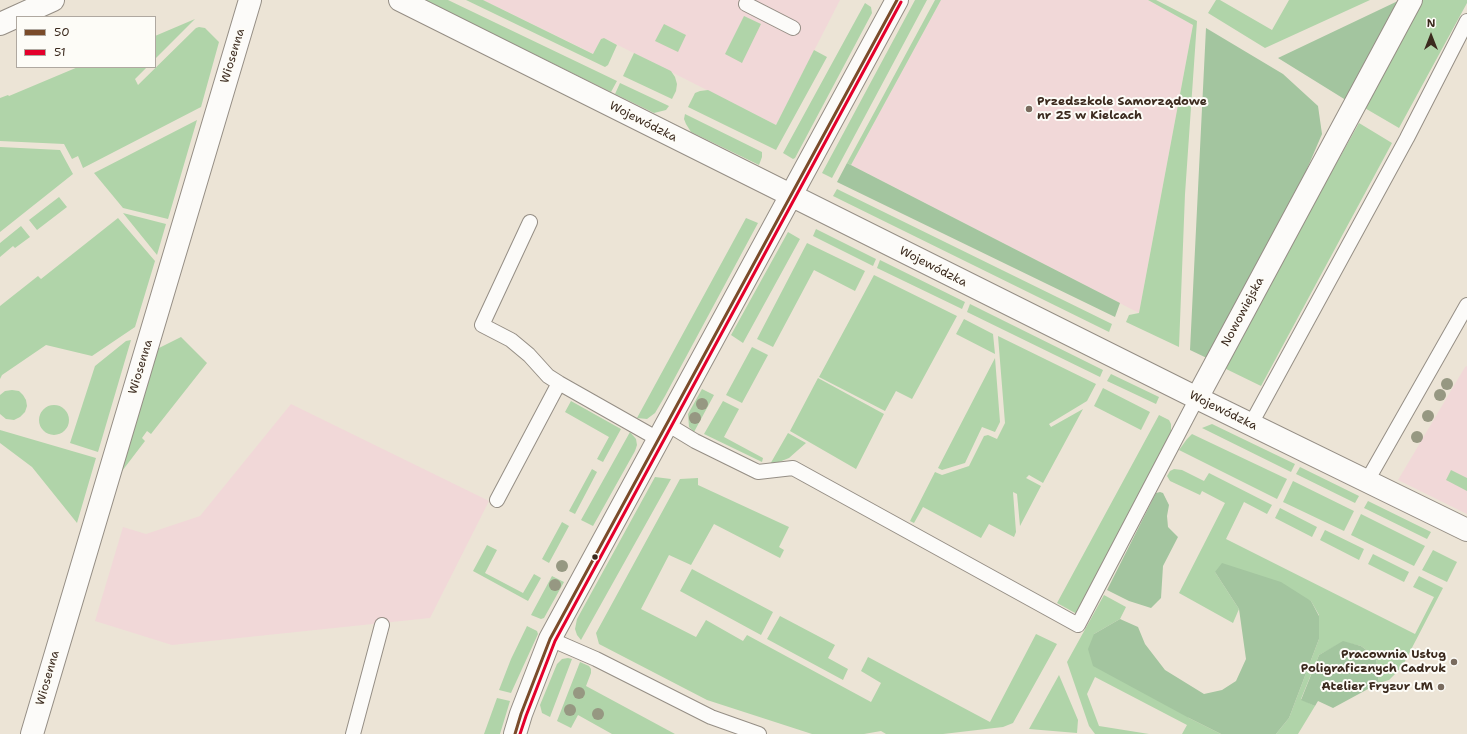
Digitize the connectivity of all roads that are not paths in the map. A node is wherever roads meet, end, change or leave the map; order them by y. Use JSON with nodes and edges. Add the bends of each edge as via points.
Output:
{"nodes":[{"id":1,"x":53,"y":0,"type":"edge"},
{"id":2,"x":250,"y":0,"type":"edge"},
{"id":3,"x":400,"y":0,"type":"edge"},
{"id":4,"x":897,"y":0,"type":"edge"},
{"id":5,"x":1411,"y":0,"type":"edge"},
{"id":6,"x":746,"y":4,"type":"dead end"},
{"id":7,"x":18,"y":16,"type":"edge"},
{"id":8,"x":16,"y":17,"type":"edge"},
{"id":9,"x":1467,"y":21,"type":"edge"},
{"id":10,"x":0,"y":24,"type":"edge"},
{"id":11,"x":793,"y":28,"type":"dead end"},
{"id":12,"x":791,"y":196,"type":"junction"},
{"id":13,"x":530,"y":222,"type":"dead end"},
{"id":14,"x":1465,"y":310,"type":"edge"},
{"id":15,"x":559,"y":383,"type":"junction"},
{"id":16,"x":1197,"y":398,"type":"junction"},
{"id":17,"x":1251,"y":424,"type":"junction"},
{"id":18,"x":663,"y":432,"type":"junction"},
{"id":19,"x":1367,"y":481,"type":"junction"},
{"id":20,"x":497,"y":500,"type":"dead end"},
{"id":21,"x":1467,"y":530,"type":"edge"},
{"id":22,"x":382,"y":625,"type":"dead end"},
{"id":23,"x":550,"y":639,"type":"junction"},
{"id":24,"x":32,"y":734,"type":"edge"},
{"id":25,"x":353,"y":734,"type":"edge"},
{"id":26,"x":515,"y":734,"type":"edge"},
{"id":27,"x":759,"y":734,"type":"edge"}],
"edges":[{"from":1,"to":7,"type":"street"},
{"from":2,"to":24,"type":"street","name":"Wiosenna"},
{"from":3,"to":12,"type":"street","name":"Wojewódzka"},
{"from":4,"to":12,"type":"street"},
{"from":5,"to":16,"type":"street","name":"Nowowiejska"},
{"from":6,"to":11,"type":"lane"},
{"from":8,"to":10,"type":"street"},
{"from":9,"to":17,"type":"lane"},
{"from":12,"to":16,"type":"street","name":"Wojewódzka"},
{"from":12,"to":18,"type":"street"},
{"from":13,"to":15,"type":"lane","via":[[482,325],[511,340],[548,376]]},
{"from":14,"to":19,"type":"lane"},
{"from":15,"to":18,"type":"lane"},
{"from":15,"to":20,"type":"lane"},
{"from":16,"to":17,"type":"street","name":"Wojewódzka"},
{"from":16,"to":18,"type":"lane","name":"Nowowiejska","via":[[1078,625],[793,468],[758,472],[695,441]]},
{"from":17,"to":19,"type":"street","name":"Wojewódzka"},
{"from":18,"to":23,"type":"street"},
{"from":19,"to":21,"type":"street","name":"Wojewódzka"},
{"from":22,"to":25,"type":"lane"},
{"from":23,"to":26,"type":"street"},
{"from":23,"to":27,"type":"lane","via":[[596,659],[711,717]]}]}
